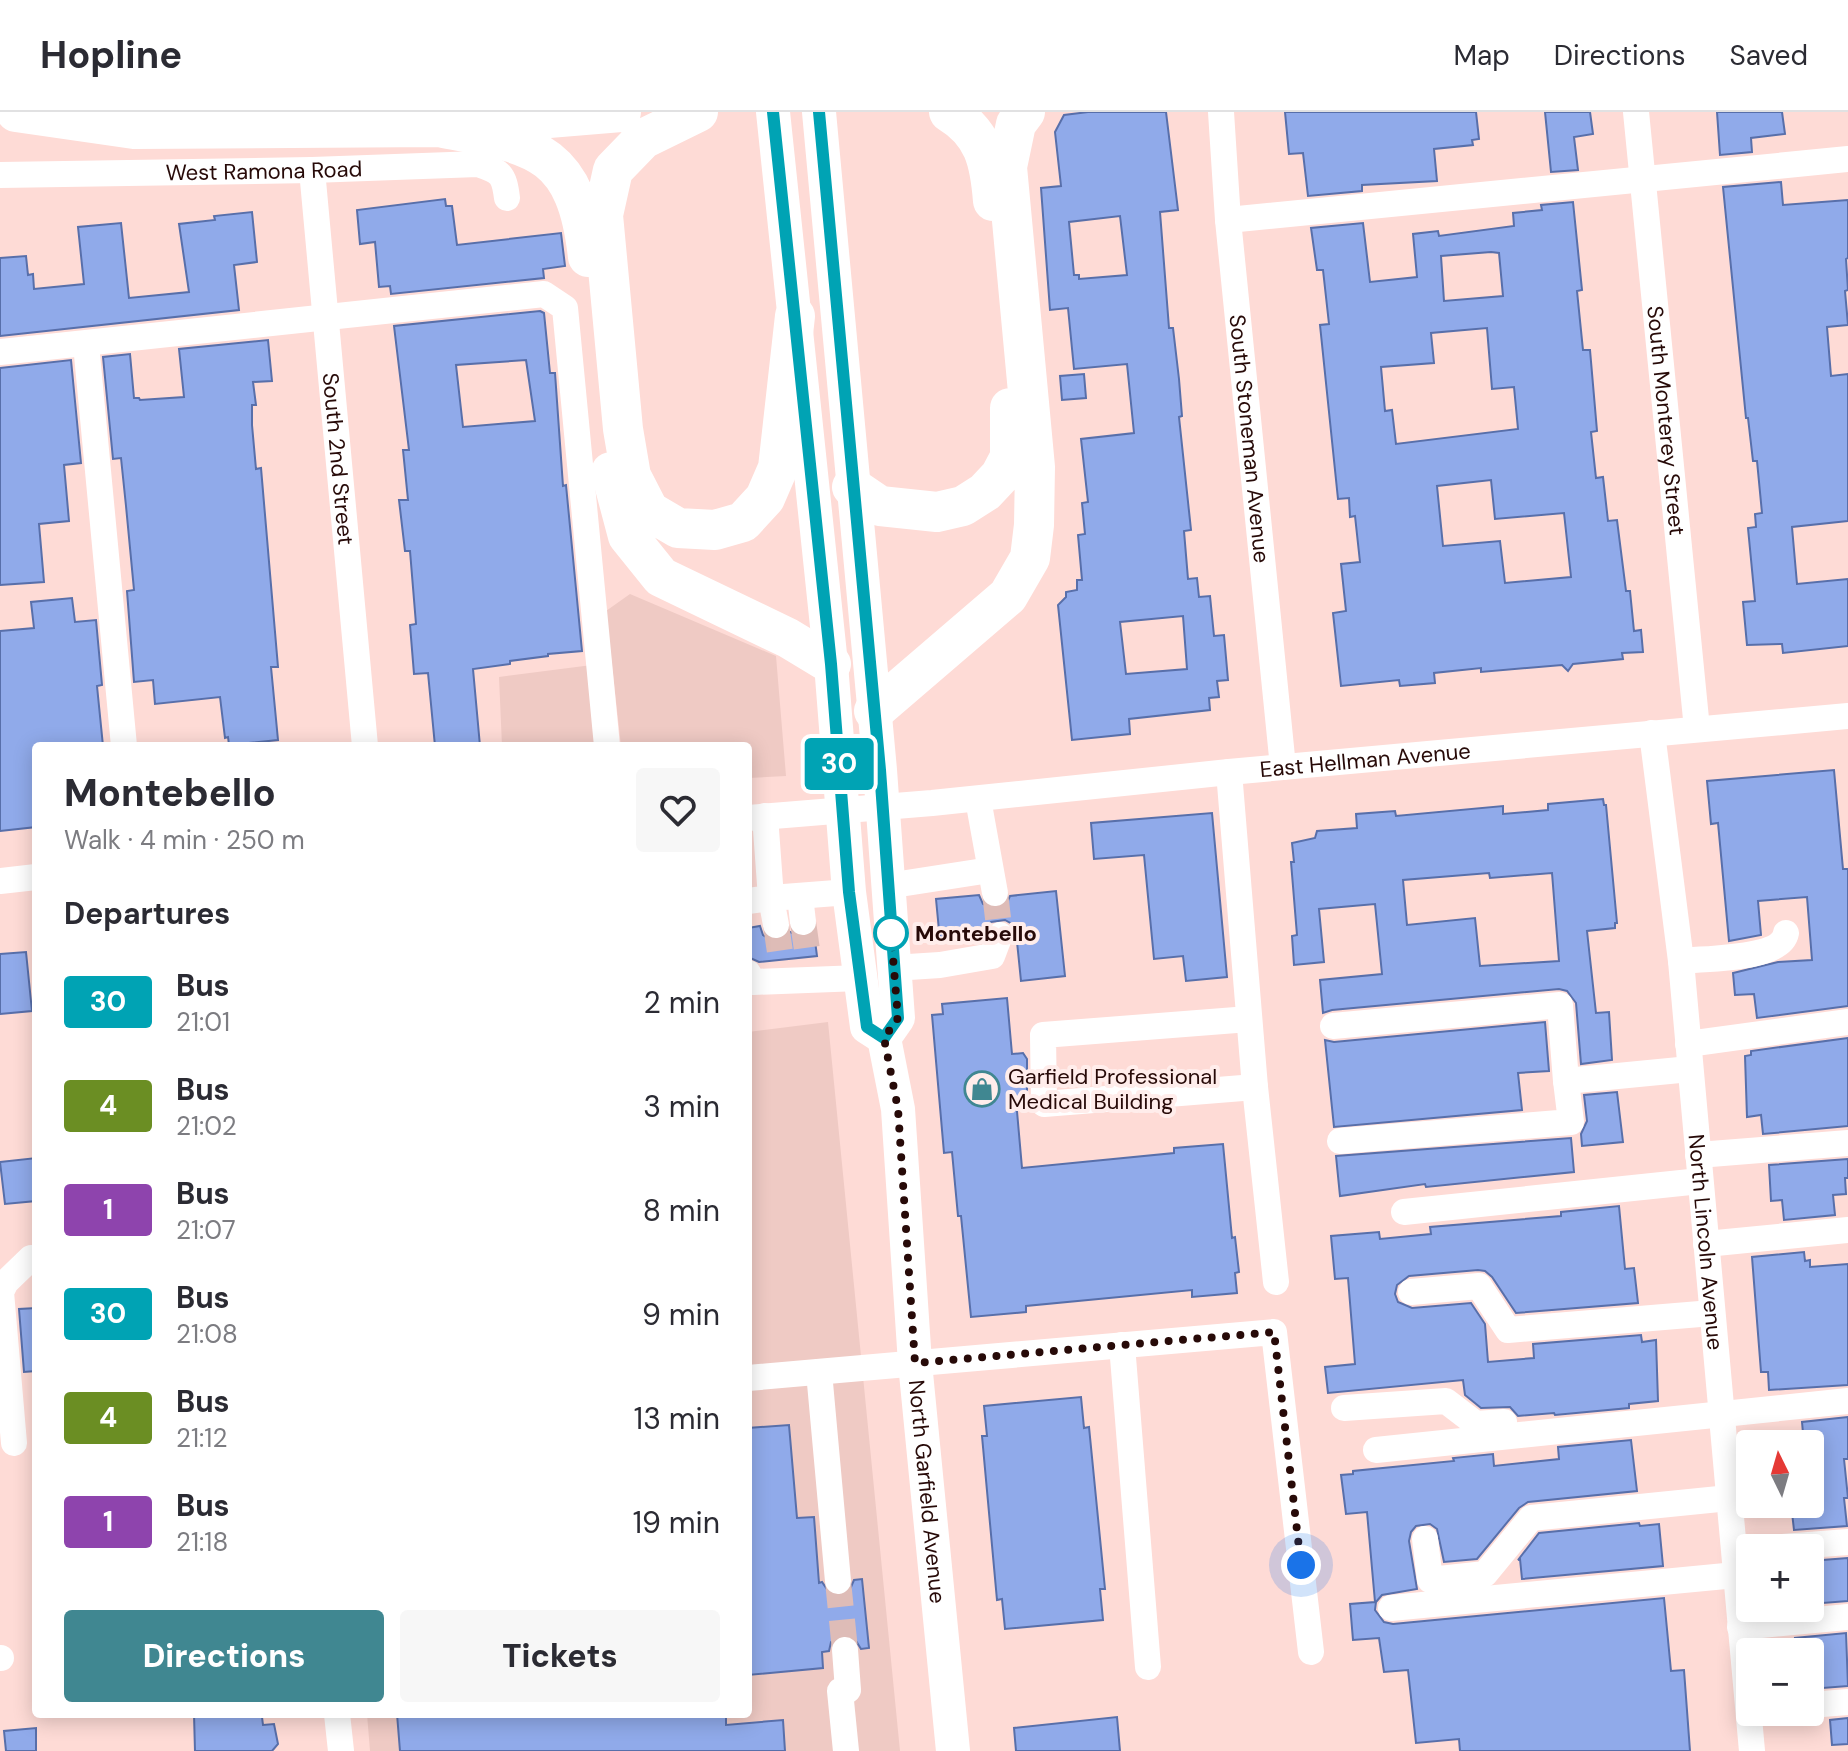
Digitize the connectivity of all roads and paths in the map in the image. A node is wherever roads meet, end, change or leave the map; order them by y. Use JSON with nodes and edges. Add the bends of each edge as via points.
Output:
{"nodes":[{"id":1,"x":16,"y":112,"type":"edge"},
{"id":2,"x":621,"y":112,"type":"edge"},
{"id":3,"x":698,"y":112,"type":"edge"},
{"id":4,"x":773,"y":112,"type":"edge"},
{"id":5,"x":819,"y":112,"type":"edge"},
{"id":6,"x":949,"y":112,"type":"edge"},
{"id":7,"x":1025,"y":112,"type":"edge"},
{"id":8,"x":1221,"y":112,"type":"edge"},
{"id":9,"x":1636,"y":112,"type":"edge"},
{"id":10,"x":439,"y":127,"type":"junction"},
{"id":11,"x":1848,"y":159,"type":"edge"},
{"id":12,"x":312,"y":170,"type":"junction"},
{"id":13,"x":0,"y":175,"type":"edge"},
{"id":14,"x":1644,"y":180,"type":"junction"},
{"id":15,"x":507,"y":198,"type":"dead end"},
{"id":16,"x":1228,"y":220,"type":"junction"},
{"id":17,"x":795,"y":316,"type":"junction"},
{"id":18,"x":324,"y":317,"type":"junction"},
{"id":19,"x":86,"y":344,"type":"junction"},
{"id":20,"x":0,"y":352,"type":"edge"},
{"id":21,"x":852,"y":487,"type":"junction"},
{"id":22,"x":831,"y":664,"type":"junction"},
{"id":23,"x":874,"y":711,"type":"junction"},
{"id":24,"x":1848,"y":716,"type":"edge"},
{"id":25,"x":1697,"y":729,"type":"junction"},
{"id":26,"x":1652,"y":733,"type":"junction"},
{"id":27,"x":124,"y":742,"type":"edge"},
{"id":28,"x":365,"y":742,"type":"edge"},
{"id":29,"x":607,"y":742,"type":"edge"},
{"id":30,"x":1283,"y":767,"type":"junction"},
{"id":31,"x":1229,"y":772,"type":"junction"},
{"id":32,"x":978,"y":799,"type":"junction"},
{"id":33,"x":882,"y":807,"type":"junction"},
{"id":34,"x":844,"y":811,"type":"junction"},
{"id":35,"x":756,"y":817,"type":"edge"},
{"id":36,"x":758,"y":855,"type":"edge"},
{"id":37,"x":32,"y":877,"type":"edge"},
{"id":38,"x":0,"y":881,"type":"edge"},
{"id":39,"x":887,"y":886,"type":"junction"},
{"id":40,"x":849,"y":892,"type":"junction"},
{"id":41,"x":760,"y":900,"type":"edge"},
{"id":42,"x":776,"y":925,"type":"tunnel mouth"},
{"id":43,"x":1786,"y":933,"type":"dead end"},
{"id":44,"x":1000,"y":935,"type":"dead end"},
{"id":45,"x":1681,"y":961,"type":"junction"},
{"id":46,"x":893,"y":968,"type":"junction"},
{"id":47,"x":860,"y":978,"type":"junction"},
{"id":48,"x":752,"y":980,"type":"edge"},
{"id":49,"x":1249,"y":1019,"type":"junction"},
{"id":50,"x":1848,"y":1022,"type":"edge"},
{"id":51,"x":1333,"y":1026,"type":"dead end"},
{"id":52,"x":884,"y":1038,"type":"junction"},
{"id":53,"x":1689,"y":1056,"type":"junction"},
{"id":54,"x":1566,"y":1081,"type":"junction"},
{"id":55,"x":1255,"y":1087,"type":"junction"},
{"id":56,"x":1340,"y":1141,"type":"dead end"},
{"id":57,"x":1848,"y":1143,"type":"edge"},
{"id":58,"x":1699,"y":1168,"type":"junction"},
{"id":59,"x":1404,"y":1212,"type":"dead end"},
{"id":60,"x":1848,"y":1230,"type":"edge"},
{"id":61,"x":1706,"y":1244,"type":"junction"},
{"id":62,"x":31,"y":1258,"type":"dead end"},
{"id":63,"x":1276,"y":1282,"type":"dead end"},
{"id":64,"x":1411,"y":1292,"type":"dead end"},
{"id":65,"x":1712,"y":1313,"type":"junction"},
{"id":66,"x":1122,"y":1345,"type":"junction"},
{"id":67,"x":915,"y":1363,"type":"junction"},
{"id":68,"x":819,"y":1372,"type":"junction"},
{"id":69,"x":752,"y":1378,"type":"edge"},
{"id":70,"x":1848,"y":1401,"type":"edge"},
{"id":71,"x":1720,"y":1407,"type":"junction"},
{"id":72,"x":1344,"y":1408,"type":"dead end"},
{"id":73,"x":17,"y":1443,"type":"edge"},
{"id":74,"x":1376,"y":1450,"type":"dead end"},
{"id":75,"x":1729,"y":1498,"type":"junction"},
{"id":76,"x":1736,"y":1536,"type":"edge"},
{"id":77,"x":1425,"y":1539,"type":"dead end"},
{"id":78,"x":1848,"y":1542,"type":"edge"},
{"id":79,"x":1824,"y":1544,"type":"edge"},
{"id":80,"x":1736,"y":1559,"type":"edge"},
{"id":81,"x":838,"y":1581,"type":"tunnel mouth"},
{"id":82,"x":1391,"y":1608,"type":"dead end"},
{"id":83,"x":1848,"y":1617,"type":"edge"},
{"id":84,"x":1740,"y":1622,"type":"edge"},
{"id":85,"x":1740,"y":1627,"type":"junction"},
{"id":86,"x":1741,"y":1638,"type":"edge"},
{"id":87,"x":845,"y":1650,"type":"tunnel mouth"},
{"id":88,"x":1311,"y":1652,"type":"dead end"},
{"id":89,"x":1148,"y":1667,"type":"dead end"},
{"id":90,"x":1848,"y":1702,"type":"edge"},
{"id":91,"x":1824,"y":1704,"type":"edge"},
{"id":92,"x":337,"y":1718,"type":"edge"},
{"id":93,"x":1750,"y":1726,"type":"edge"},
{"id":94,"x":341,"y":1751,"type":"edge"},
{"id":95,"x":846,"y":1751,"type":"edge"},
{"id":96,"x":953,"y":1751,"type":"edge"},
{"id":97,"x":1752,"y":1751,"type":"edge"}],
"edges":[{"from":1,"to":10,"type":"highway","via":[[134,129]]},
{"from":2,"to":10,"type":"highway"},
{"from":3,"to":17,"type":"highway","via":[[643,139],[613,170],[603,215],[623,429],[631,476],[649,511],[678,528],[715,530],[743,522],[765,498],[778,468]]},
{"from":4,"to":17,"type":"main road"},
{"from":5,"to":21,"type":"main road"},
{"from":6,"to":21,"type":"highway","via":[[966,122],[981,143],[990,171],[1010,457],[985,492],[963,506],[937,512],[880,506]]},
{"from":7,"to":23,"type":"highway","via":[[1016,124],[1007,167],[1035,467],[1030,558],[1008,596]]},
{"from":8,"to":16,"type":"street","name":"South Stoneman Avenue"},
{"from":9,"to":14,"type":"street","name":"South Monterey Street"},
{"from":10,"to":22,"type":"highway","via":[[512,141],[549,158],[572,189],[586,234],[612,478],[628,536],[661,577]]},
{"from":11,"to":14,"type":"street"},
{"from":12,"to":13,"type":"street","name":"West Ramona Road"},
{"from":12,"to":15,"type":"street","name":"West Ramona Road","via":[[478,164],[504,178]]},
{"from":12,"to":18,"type":"street","name":"South 2nd Street"},
{"from":14,"to":16,"type":"street"},
{"from":14,"to":25,"type":"street","name":"South Monterey Street"},
{"from":16,"to":30,"type":"street","name":"South Stoneman Avenue"},
{"from":17,"to":22,"type":"main road"},
{"from":18,"to":19,"type":"street"},
{"from":18,"to":28,"type":"street","name":"South 2nd Street"},
{"from":18,"to":29,"type":"street","via":[[544,294],[565,308]]},
{"from":19,"to":20,"type":"street"},
{"from":19,"to":27,"type":"street"},
{"from":21,"to":23,"type":"main road"},
{"from":22,"to":34,"type":"main road"},
{"from":23,"to":33,"type":"main road"},
{"from":24,"to":25,"type":"street","name":"East Hellman Avenue"},
{"from":25,"to":26,"type":"street","name":"East Hellman Avenue"},
{"from":26,"to":30,"type":"street","name":"East Hellman Avenue"},
{"from":26,"to":45,"type":"street","name":"North Lincoln Avenue"},
{"from":30,"to":31,"type":"street","name":"East Hellman Avenue"},
{"from":31,"to":32,"type":"street","name":"East Hellman Avenue"},
{"from":31,"to":49,"type":"street"},
{"from":32,"to":33,"type":"street","name":"East Hellman Avenue"},
{"from":32,"to":39,"type":"street","via":[[992,882]]},
{"from":33,"to":34,"type":"street","name":"East Hellman Avenue"},
{"from":33,"to":39,"type":"main road"},
{"from":34,"to":35,"type":"street","name":"East Hellman Avenue"},
{"from":34,"to":40,"type":"main road"},
{"from":35,"to":36,"type":"street"},
{"from":36,"to":41,"type":"street"},
{"from":37,"to":38,"type":"street"},
{"from":39,"to":46,"type":"main road"},
{"from":40,"to":41,"type":"street","via":[[802,909]]},
{"from":40,"to":47,"type":"main road"},
{"from":41,"to":42,"type":"street"},
{"from":43,"to":45,"type":"street","via":[[1775,948],[1758,953]]},
{"from":44,"to":46,"type":"street","via":[[992,956]]},
{"from":45,"to":53,"type":"street","name":"North Lincoln Avenue"},
{"from":46,"to":52,"type":"main road","via":[[898,1018]]},
{"from":47,"to":48,"type":"street","via":[[796,969]]},
{"from":47,"to":52,"type":"main road","via":[[867,1027]]},
{"from":49,"to":55,"type":"street"},
{"from":49,"to":55,"type":"street","via":[[1043,1035],[1044,1104]]},
{"from":50,"to":53,"type":"street"},
{"from":51,"to":54,"type":"street","via":[[1560,1005]]},
{"from":52,"to":67,"type":"main road","name":"North Garfield Avenue","via":[[898,1109]]},
{"from":53,"to":54,"type":"street"},
{"from":53,"to":58,"type":"street","name":"North Lincoln Avenue"},
{"from":54,"to":56,"type":"street","via":[[1571,1122]]},
{"from":55,"to":63,"type":"street"},
{"from":57,"to":58,"type":"street"},
{"from":58,"to":59,"type":"street"},
{"from":58,"to":61,"type":"street","name":"North Lincoln Avenue"},
{"from":60,"to":61,"type":"street"},
{"from":61,"to":65,"type":"street","name":"North Lincoln Avenue"},
{"from":62,"to":73,"type":"street","via":[[1,1292]]},
{"from":64,"to":65,"type":"street","via":[[1479,1286],[1508,1330]]},
{"from":65,"to":71,"type":"street","name":"North Lincoln Avenue"},
{"from":66,"to":67,"type":"street"},
{"from":66,"to":88,"type":"street","via":[[1274,1332]]},
{"from":66,"to":89,"type":"street"},
{"from":67,"to":68,"type":"street"},
{"from":67,"to":96,"type":"main road","name":"North Garfield Avenue"},
{"from":68,"to":69,"type":"street"},
{"from":68,"to":81,"type":"street"},
{"from":70,"to":71,"type":"street"},
{"from":71,"to":72,"type":"street","via":[[1476,1424],[1446,1401]]},
{"from":71,"to":74,"type":"street"},
{"from":71,"to":75,"type":"street","name":"North Lincoln Avenue"},
{"from":75,"to":76,"type":"street","name":"North Lincoln Avenue"},
{"from":75,"to":77,"type":"street","via":[[1531,1518],[1485,1574],[1430,1580]]},
{"from":78,"to":79,"type":"street"},
{"from":80,"to":82,"type":"street"},
{"from":83,"to":85,"type":"street"},
{"from":84,"to":85,"type":"street","name":"North Lincoln Avenue"},
{"from":85,"to":86,"type":"street","name":"North Lincoln Avenue"},
{"from":87,"to":95,"type":"street"},
{"from":90,"to":91,"type":"street"},
{"from":92,"to":94,"type":"street"},
{"from":93,"to":97,"type":"street","name":"North Lincoln Avenue"}]}
